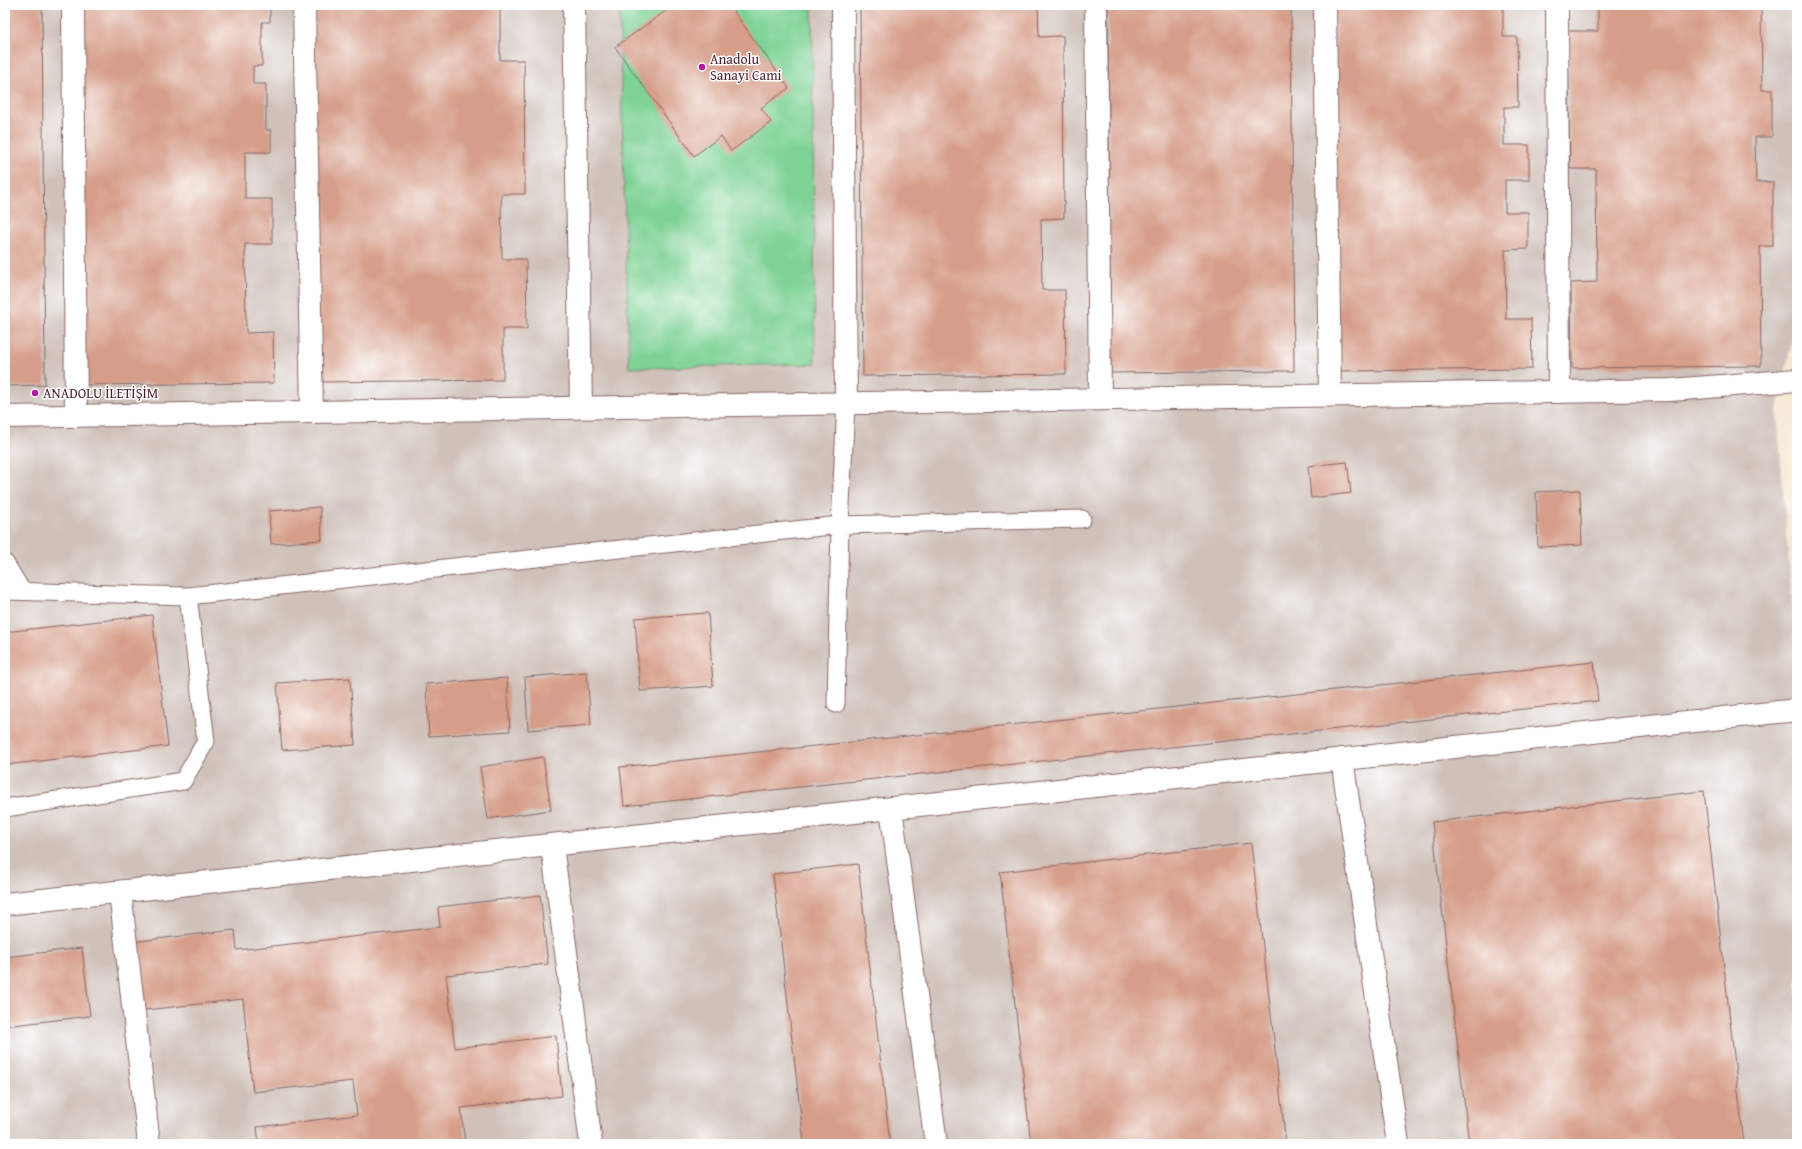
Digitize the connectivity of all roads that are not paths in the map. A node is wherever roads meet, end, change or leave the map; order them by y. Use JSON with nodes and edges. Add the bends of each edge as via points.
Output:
{"nodes":[{"id":1,"x":73,"y":5,"type":"edge"},
{"id":2,"x":304,"y":5,"type":"edge"},
{"id":3,"x":574,"y":5,"type":"edge"},
{"id":4,"x":843,"y":5,"type":"edge"},
{"id":5,"x":1096,"y":5,"type":"edge"},
{"id":6,"x":1325,"y":5,"type":"edge"},
{"id":7,"x":1557,"y":5,"type":"edge"},
{"id":8,"x":1797,"y":380,"type":"edge"},
{"id":9,"x":1559,"y":392,"type":"junction"},
{"id":10,"x":1330,"y":395,"type":"junction"},
{"id":11,"x":1100,"y":399,"type":"junction"},
{"id":12,"x":846,"y":403,"type":"junction"},
{"id":13,"x":581,"y":407,"type":"junction"},
{"id":14,"x":312,"y":412,"type":"junction"},
{"id":15,"x":76,"y":416,"type":"junction"},
{"id":16,"x":5,"y":417,"type":"edge"},
{"id":17,"x":1082,"y":519,"type":"dead end"},
{"id":18,"x":840,"y":525,"type":"junction"},
{"id":19,"x":5,"y":563,"type":"edge"},
{"id":20,"x":13,"y":591,"type":"edge"},
{"id":21,"x":188,"y":596,"type":"junction"},
{"id":22,"x":836,"y":704,"type":"dead end"},
{"id":23,"x":1797,"y":710,"type":"edge"},
{"id":24,"x":1342,"y":759,"type":"junction"},
{"id":25,"x":5,"y":808,"type":"edge"},
{"id":26,"x":891,"y":808,"type":"junction"},
{"id":27,"x":552,"y":845,"type":"junction"},
{"id":28,"x":120,"y":892,"type":"junction"},
{"id":29,"x":5,"y":904,"type":"edge"},
{"id":30,"x":149,"y":1144,"type":"edge"},
{"id":31,"x":591,"y":1144,"type":"edge"},
{"id":32,"x":936,"y":1144,"type":"edge"},
{"id":33,"x":1398,"y":1144,"type":"edge"}],
"edges":[{"from":1,"to":15,"type":"street"},
{"from":2,"to":14,"type":"street"},
{"from":3,"to":13,"type":"street"},
{"from":4,"to":12,"type":"street"},
{"from":5,"to":11,"type":"street"},
{"from":6,"to":10,"type":"street"},
{"from":7,"to":9,"type":"street"},
{"from":8,"to":9,"type":"street","via":[[1670,390]]},
{"from":9,"to":10,"type":"street"},
{"from":10,"to":11,"type":"street"},
{"from":11,"to":12,"type":"street"},
{"from":12,"to":13,"type":"street"},
{"from":12,"to":18,"type":"lane"},
{"from":13,"to":14,"type":"street"},
{"from":14,"to":15,"type":"street"},
{"from":15,"to":16,"type":"street"},
{"from":17,"to":18,"type":"lane"},
{"from":18,"to":21,"type":"lane"},
{"from":18,"to":22,"type":"lane"},
{"from":19,"to":20,"type":"lane"},
{"from":20,"to":21,"type":"lane"},
{"from":21,"to":25,"type":"lane","via":[[206,741],[183,781]]},
{"from":23,"to":24,"type":"street"},
{"from":24,"to":26,"type":"street"},
{"from":24,"to":33,"type":"street"},
{"from":26,"to":27,"type":"street"},
{"from":26,"to":32,"type":"street"},
{"from":27,"to":28,"type":"street"},
{"from":27,"to":31,"type":"street"},
{"from":28,"to":29,"type":"street"},
{"from":28,"to":30,"type":"street"}]}
